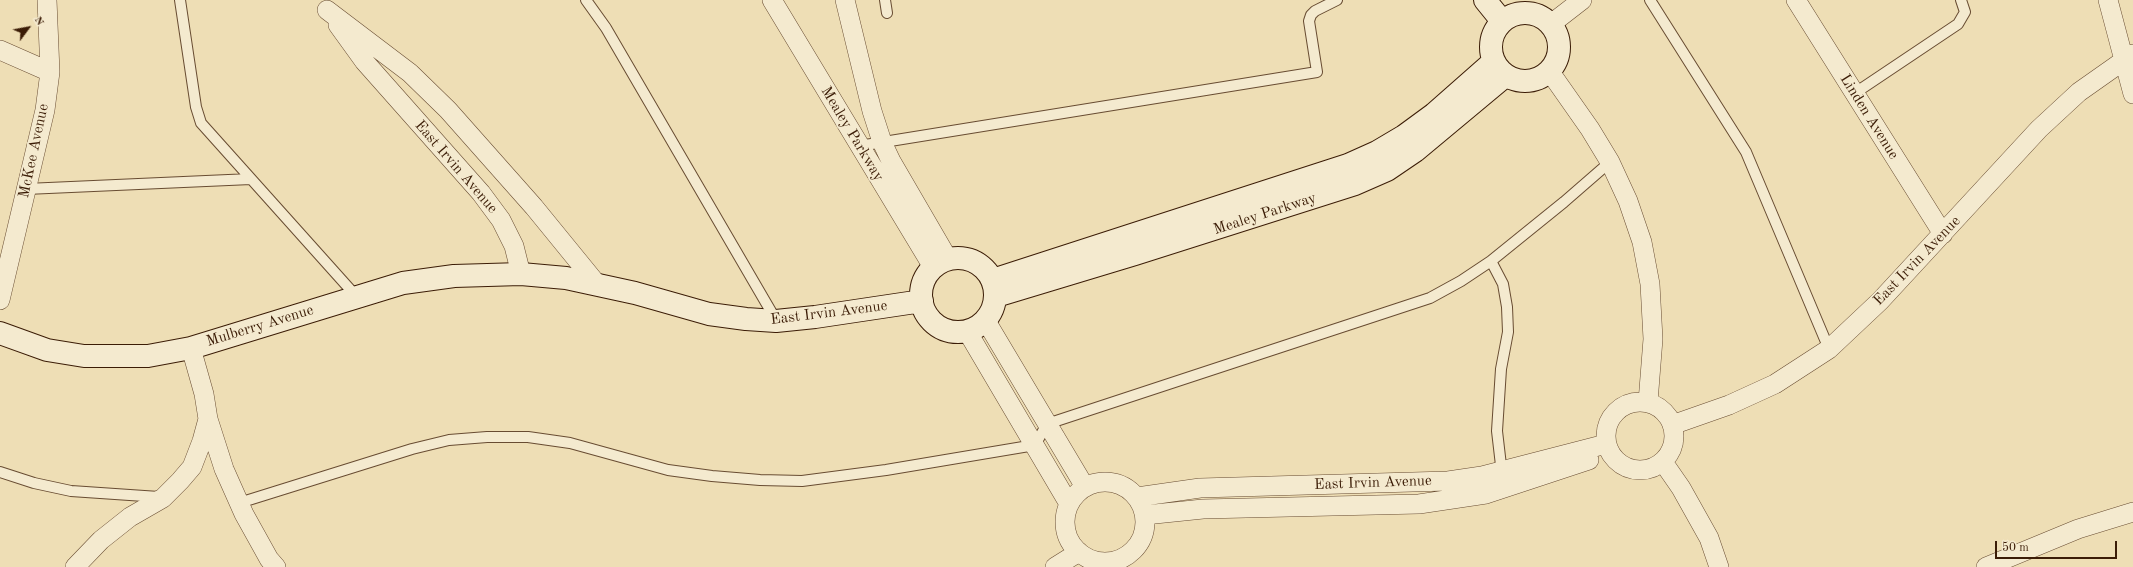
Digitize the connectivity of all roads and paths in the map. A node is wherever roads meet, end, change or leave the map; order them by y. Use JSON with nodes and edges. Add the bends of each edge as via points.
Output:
{"nodes":[{"id":1,"x":47,"y":0,"type":"edge"},
{"id":2,"x":180,"y":0,"type":"edge"},
{"id":3,"x":586,"y":0,"type":"edge"},
{"id":4,"x":772,"y":0,"type":"edge"},
{"id":5,"x":845,"y":0,"type":"edge"},
{"id":6,"x":885,"y":0,"type":"edge"},
{"id":7,"x":1337,"y":0,"type":"edge"},
{"id":8,"x":1485,"y":0,"type":"edge"},
{"id":9,"x":1582,"y":0,"type":"edge"},
{"id":10,"x":1650,"y":0,"type":"edge"},
{"id":11,"x":1796,"y":0,"type":"edge"},
{"id":12,"x":1961,"y":0,"type":"edge"},
{"id":13,"x":2108,"y":0,"type":"edge"},
{"id":14,"x":324,"y":5,"type":"edge"},
{"id":15,"x":887,"y":13,"type":"dead end"},
{"id":16,"x":1502,"y":21,"type":"junction"},
{"id":17,"x":1551,"y":24,"type":"junction"},
{"id":18,"x":0,"y":50,"type":"edge"},
{"id":19,"x":2128,"y":57,"type":"edge"},
{"id":20,"x":1499,"y":69,"type":"junction"},
{"id":21,"x":50,"y":72,"type":"junction"},
{"id":22,"x":1550,"y":72,"type":"junction"},
{"id":23,"x":1854,"y":93,"type":"junction"},
{"id":24,"x":2133,"y":94,"type":"edge"},
{"id":25,"x":882,"y":142,"type":"junction"},
{"id":26,"x":859,"y":146,"type":"junction"},
{"id":27,"x":1610,"y":162,"type":"junction"},
{"id":28,"x":251,"y":179,"type":"junction"},
{"id":29,"x":26,"y":189,"type":"junction"},
{"id":30,"x":1943,"y":234,"type":"junction"},
{"id":31,"x":1491,"y":261,"type":"junction"},
{"id":32,"x":941,"y":263,"type":"junction"},
{"id":33,"x":521,"y":274,"type":"junction"},
{"id":34,"x":596,"y":283,"type":"junction"},
{"id":35,"x":994,"y":288,"type":"junction"},
{"id":36,"x":356,"y":296,"type":"junction"},
{"id":37,"x":0,"y":300,"type":"edge"},
{"id":38,"x":922,"y":301,"type":"junction"},
{"id":39,"x":776,"y":321,"type":"junction"},
{"id":40,"x":976,"y":326,"type":"junction"},
{"id":41,"x":0,"y":333,"type":"edge"},
{"id":42,"x":191,"y":348,"type":"junction"},
{"id":43,"x":1829,"y":348,"type":"junction"},
{"id":44,"x":1648,"y":402,"type":"junction"},
{"id":45,"x":208,"y":418,"type":"junction"},
{"id":46,"x":1047,"y":424,"type":"junction"},
{"id":47,"x":1672,"y":425,"type":"junction"},
{"id":48,"x":1035,"y":445,"type":"junction"},
{"id":49,"x":1608,"y":449,"type":"junction"},
{"id":50,"x":1663,"y":462,"type":"junction"},
{"id":51,"x":0,"y":472,"type":"edge"},
{"id":52,"x":1503,"y":479,"type":"junction"},
{"id":53,"x":1085,"y":488,"type":"junction"},
{"id":54,"x":1137,"y":497,"type":"junction"},
{"id":55,"x":163,"y":498,"type":"junction"},
{"id":56,"x":239,"y":503,"type":"junction"},
{"id":57,"x":1069,"y":504,"type":"junction"},
{"id":58,"x":2133,"y":512,"type":"edge"},
{"id":59,"x":1145,"y":515,"type":"junction"},
{"id":60,"x":1079,"y":552,"type":"junction"},
{"id":61,"x":1122,"y":563,"type":"edge"},
{"id":62,"x":75,"y":567,"type":"edge"},
{"id":63,"x":276,"y":567,"type":"edge"},
{"id":64,"x":1055,"y":567,"type":"edge"},
{"id":65,"x":1719,"y":567,"type":"edge"},
{"id":66,"x":1986,"y":567,"type":"edge"}],
"edges":[{"from":1,"to":21,"type":"street","name":"McKee Avenue"},
{"from":2,"to":28,"type":"lane","via":[[198,117]]},
{"from":3,"to":39,"type":"lane","via":[[606,28]]},
{"from":4,"to":26,"type":"street","name":"Mealey Parkway"},
{"from":5,"to":25,"type":"street","name":"Mealey Parkway"},
{"from":6,"to":15,"type":"lane"},
{"from":7,"to":25,"type":"lane","via":[[1315,11],[1309,21],[1317,72]]},
{"from":8,"to":16,"type":"street"},
{"from":9,"to":17,"type":"street"},
{"from":10,"to":43,"type":"lane","via":[[1746,152]]},
{"from":11,"to":23,"type":"street","name":"Linden Avenue"},
{"from":12,"to":23,"type":"lane","via":[[1965,12],[1958,24]]},
{"from":13,"to":19,"type":"street"},
{"from":14,"to":33,"type":"street","name":"East Irvin Avenue","via":[[364,60],[481,193],[501,220],[514,246]]},
{"from":14,"to":34,"type":"street","name":"East Irvin Avenue","via":[[410,73],[448,110],[534,207]]},
{"from":16,"to":17,"type":"street","via":[[1514,15],[1527,13],[1540,16]]},
{"from":16,"to":20,"type":"street","via":[[1494,33],[1490,47]]},
{"from":17,"to":22,"type":"street","via":[[1558,36],[1560,48],[1557,61]]},
{"from":18,"to":21,"type":"street"},
{"from":19,"to":24,"type":"street"},
{"from":19,"to":30,"type":"street","name":"East Irvin Avenue","via":[[2079,92],[2039,129]]},
{"from":20,"to":22,"type":"street","via":[[1520,82],[1536,80]]},
{"from":20,"to":35,"type":"street","name":"Mealey Parkway","via":[[1415,151],[1382,161],[1331,193],[1132,245]]},
{"from":21,"to":29,"type":"street","name":"McKee Avenue","via":[[45,110]]},
{"from":22,"to":27,"type":"street"},
{"from":23,"to":30,"type":"street","name":"Linden Avenue"},
{"from":25,"to":26,"type":"lane"},
{"from":25,"to":32,"type":"street","name":"Mealey Parkway"},
{"from":26,"to":32,"type":"street","name":"Mealey Parkway"},
{"from":27,"to":31,"type":"lane"},
{"from":27,"to":44,"type":"street","via":[[1628,201],[1642,242],[1650,284],[1653,339]]},
{"from":28,"to":29,"type":"lane"},
{"from":28,"to":36,"type":"lane"},
{"from":29,"to":37,"type":"street","name":"McKee Avenue"},
{"from":30,"to":43,"type":"street","name":"East Irvin Avenue","via":[[1880,301]]},
{"from":31,"to":46,"type":"lane","via":[[1430,298]]},
{"from":31,"to":52,"type":"lane","via":[[1503,284],[1507,307],[1508,332],[1498,397],[1496,431]]},
{"from":32,"to":35,"type":"street","via":[[962,257],[974,261],[986,269]]},
{"from":32,"to":38,"type":"street","via":[[926,277],[922,288]]},
{"from":33,"to":34,"type":"street","name":"East Irvin Avenue"},
{"from":33,"to":36,"type":"street","name":"Mulberry Avenue","via":[[454,276],[403,283]]},
{"from":34,"to":39,"type":"street","name":"East Irvin Avenue","via":[[709,314],[746,320]]},
{"from":35,"to":40,"type":"street","via":[[993,309]]},
{"from":36,"to":42,"type":"street","name":"Mulberry Avenue"},
{"from":38,"to":39,"type":"street","name":"East Irvin Avenue"},
{"from":38,"to":40,"type":"street","via":[[927,315],[938,326],[952,332]]},
{"from":40,"to":46,"type":"street"},
{"from":40,"to":48,"type":"street"},
{"from":41,"to":42,"type":"street","name":"Mulberry Avenue","via":[[47,350],[84,356],[148,356]]},
{"from":42,"to":45,"type":"street"},
{"from":43,"to":47,"type":"street","name":"East Irvin Avenue","via":[[1775,384],[1729,405]]},
{"from":44,"to":47,"type":"street","via":[[1659,407]]},
{"from":44,"to":49,"type":"street","via":[[1636,401],[1625,404],[1615,411],[1608,421],[1605,432]]},
{"from":45,"to":55,"type":"street","via":[[192,467]]},
{"from":45,"to":56,"type":"street","via":[[224,469]]},
{"from":46,"to":48,"type":"lane"},
{"from":46,"to":53,"type":"street"},
{"from":47,"to":50,"type":"street","via":[[1674,438],[1671,451]]},
{"from":48,"to":56,"type":"lane","via":[[802,481],[760,480],[668,470],[570,443],[528,437],[487,437],[449,440],[412,449]]},
{"from":48,"to":57,"type":"street"},
{"from":49,"to":50,"type":"street","via":[[1620,465],[1634,470],[1650,469]]},
{"from":49,"to":52,"type":"street","name":"East Irvin Avenue"},
{"from":50,"to":65,"type":"street","via":[[1681,488],[1708,538]]},
{"from":51,"to":55,"type":"lane","via":[[71,491]]},
{"from":52,"to":54,"type":"street","name":"East Irvin Avenue","via":[[1200,488]]},
{"from":52,"to":59,"type":"street","name":"East Irvin Avenue","via":[[1486,494],[1419,504],[1203,509]]},
{"from":53,"to":54,"type":"street","via":[[1102,482],[1115,483],[1127,488]]},
{"from":53,"to":57,"type":"street"},
{"from":54,"to":59,"type":"street"},
{"from":55,"to":62,"type":"street","via":[[130,517],[101,540]]},
{"from":56,"to":63,"type":"street","via":[[269,559]]},
{"from":57,"to":60,"type":"street","via":[[1066,530]]},
{"from":58,"to":66,"type":"street","via":[[2078,529]]},
{"from":59,"to":61,"type":"street","via":[[1144,533],[1135,549]]},
{"from":60,"to":61,"type":"street","via":[[1091,559]]},
{"from":60,"to":64,"type":"street"}]}
